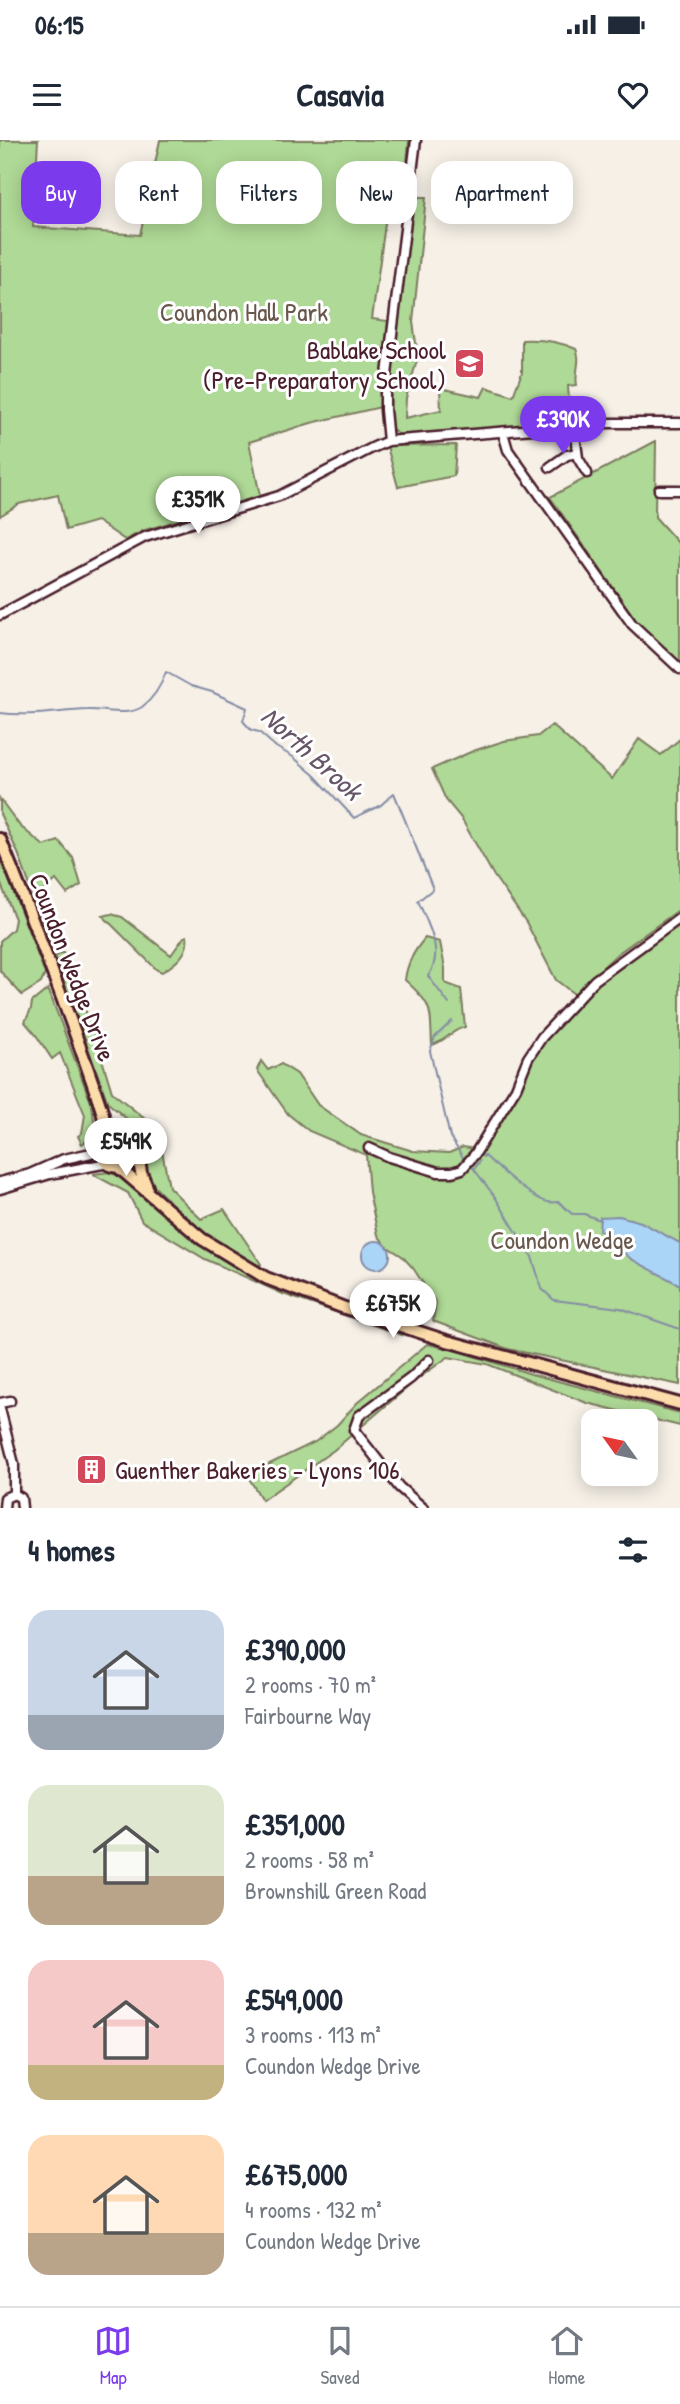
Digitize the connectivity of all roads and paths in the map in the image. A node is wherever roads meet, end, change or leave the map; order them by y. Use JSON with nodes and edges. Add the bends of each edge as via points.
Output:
{"nodes":[{"id":1,"x":416,"y":140,"type":"edge"},
{"id":2,"x":680,"y":423,"type":"edge"},
{"id":3,"x":574,"y":426,"type":"junction"},
{"id":4,"x":503,"y":433,"type":"junction"},
{"id":5,"x":388,"y":441,"type":"junction"},
{"id":6,"x":577,"y":453,"type":"junction"},
{"id":7,"x":550,"y":467,"type":"dead end"},
{"id":8,"x":587,"y":473,"type":"dead end"},
{"id":9,"x":659,"y":490,"type":"dead end"},
{"id":10,"x":680,"y":491,"type":"edge"},
{"id":11,"x":0,"y":615,"type":"edge"},
{"id":12,"x":680,"y":669,"type":"edge"},
{"id":13,"x":0,"y":839,"type":"edge"},
{"id":14,"x":680,"y":918,"type":"edge"},
{"id":15,"x":103,"y":1112,"type":"junction"},
{"id":16,"x":124,"y":1130,"type":"junction"},
{"id":17,"x":103,"y":1142,"type":"junction"},
{"id":18,"x":369,"y":1148,"type":"dead end"},
{"id":19,"x":138,"y":1153,"type":"junction"},
{"id":20,"x":113,"y":1165,"type":"junction"},
{"id":21,"x":0,"y":1182,"type":"edge"},
{"id":22,"x":0,"y":1189,"type":"edge"},
{"id":23,"x":149,"y":1192,"type":"junction"},
{"id":24,"x":429,"y":1360,"type":"dead end"},
{"id":25,"x":10,"y":1401,"type":"dead end"},
{"id":26,"x":680,"y":1404,"type":"edge"},
{"id":27,"x":0,"y":1406,"type":"edge"},
{"id":28,"x":14,"y":1494,"type":"junction"},
{"id":29,"x":4,"y":1508,"type":"edge"},
{"id":30,"x":22,"y":1508,"type":"edge"},
{"id":31,"x":423,"y":1508,"type":"edge"}],
"edges":[{"from":1,"to":5,"type":"street","via":[[384,410]]},
{"from":2,"to":3,"type":"street"},
{"from":3,"to":4,"type":"street"},
{"from":3,"to":6,"type":"street"},
{"from":4,"to":5,"type":"street"},
{"from":4,"to":12,"type":"street","via":[[508,450],[619,608]]},
{"from":5,"to":11,"type":"street","via":[[279,496],[145,537]]},
{"from":6,"to":7,"type":"street","via":[[567,454]]},
{"from":6,"to":8,"type":"street"},
{"from":9,"to":10,"type":"street"},
{"from":13,"to":15,"type":"main road","name":"Coundon Wedge Drive"},
{"from":14,"to":18,"type":"street","via":[[595,980],[542,1037],[516,1088],[462,1169],[438,1172]]},
{"from":15,"to":16,"type":"main road","name":"Coundon Wedge Drive"},
{"from":15,"to":17,"type":"main road","name":"Coundon Wedge Drive"},
{"from":16,"to":17,"type":"main road","via":[[112,1132]]},
{"from":16,"to":19,"type":"main road","name":"Coundon Wedge Drive","via":[[137,1139]]},
{"from":17,"to":20,"type":"main road","name":"Coundon Wedge Drive","via":[[102,1156]]},
{"from":17,"to":21,"type":"street","via":[[91,1153]]},
{"from":19,"to":20,"type":"main road","via":[[132,1163]]},
{"from":19,"to":23,"type":"main road","name":"Coundon Wedge Drive"},
{"from":20,"to":22,"type":"street","via":[[50,1174]]},
{"from":20,"to":23,"type":"main road","name":"Coundon Wedge Drive"},
{"from":23,"to":26,"type":"main road","name":"Coundon Wedge Drive","via":[[202,1239],[239,1263],[299,1291],[447,1341]]},
{"from":24,"to":31,"type":"street","via":[[359,1416],[354,1425],[400,1488]]},
{"from":25,"to":27,"type":"street"},
{"from":27,"to":28,"type":"street","via":[[14,1464]]},
{"from":28,"to":29,"type":"street","via":[[5,1499]]},
{"from":28,"to":30,"type":"street","via":[[21,1498]]}]}
